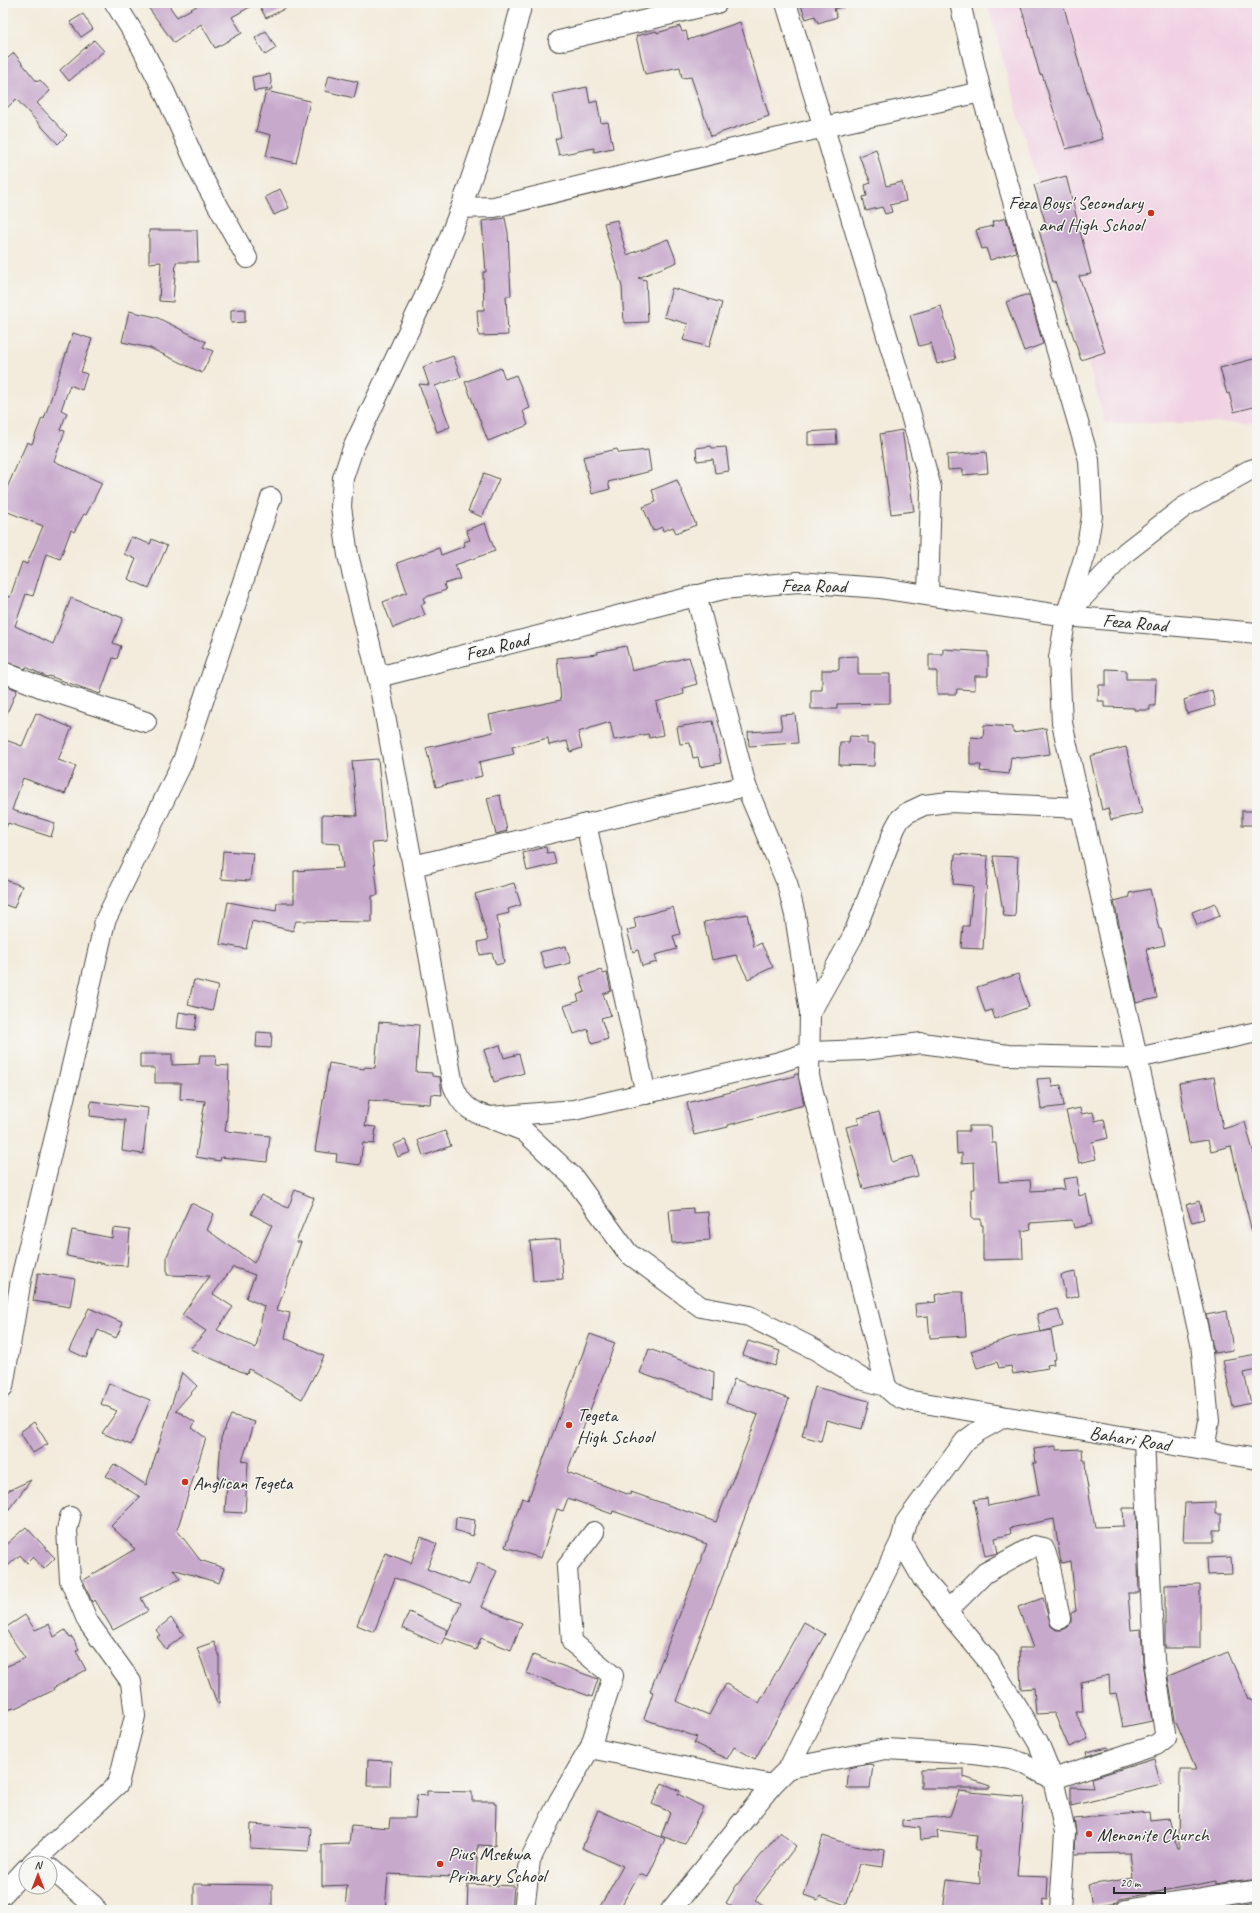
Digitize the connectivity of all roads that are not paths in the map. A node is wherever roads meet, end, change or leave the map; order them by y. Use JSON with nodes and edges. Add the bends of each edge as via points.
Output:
{"nodes":[{"id":1,"x":115,"y":3,"type":"edge"},
{"id":2,"x":522,"y":3,"type":"edge"},
{"id":3,"x":717,"y":3,"type":"edge"},
{"id":4,"x":786,"y":3,"type":"edge"},
{"id":5,"x":960,"y":3,"type":"edge"},
{"id":6,"x":559,"y":41,"type":"dead end"},
{"id":7,"x":981,"y":92,"type":"junction"},
{"id":8,"x":824,"y":127,"type":"junction"},
{"id":9,"x":461,"y":208,"type":"junction"},
{"id":10,"x":248,"y":258,"type":"dead end"},
{"id":11,"x":1257,"y":468,"type":"edge"},
{"id":12,"x":271,"y":498,"type":"dead end"},
{"id":13,"x":696,"y":595,"type":"junction"},
{"id":14,"x":928,"y":595,"type":"junction"},
{"id":15,"x":1066,"y":616,"type":"junction"},
{"id":16,"x":1257,"y":633,"type":"edge"},
{"id":17,"x":3,"y":672,"type":"edge"},
{"id":18,"x":378,"y":676,"type":"junction"},
{"id":19,"x":146,"y":722,"type":"dead end"},
{"id":20,"x":746,"y":786,"type":"junction"},
{"id":21,"x":1080,"y":808,"type":"junction"},
{"id":22,"x":586,"y":824,"type":"junction"},
{"id":23,"x":413,"y":866,"type":"junction"},
{"id":24,"x":810,"y":1013,"type":"junction"},
{"id":25,"x":1257,"y":1032,"type":"edge"},
{"id":26,"x":810,"y":1052,"type":"junction"},
{"id":27,"x":1136,"y":1058,"type":"junction"},
{"id":28,"x":646,"y":1094,"type":"junction"},
{"id":29,"x":490,"y":1117,"type":"junction"},
{"id":30,"x":886,"y":1386,"type":"junction"},
{"id":31,"x":3,"y":1388,"type":"edge"},
{"id":32,"x":1004,"y":1417,"type":"junction"},
{"id":33,"x":1144,"y":1440,"type":"junction"},
{"id":34,"x":1204,"y":1449,"type":"junction"},
{"id":35,"x":1257,"y":1459,"type":"edge"},
{"id":36,"x":70,"y":1516,"type":"dead end"},
{"id":37,"x":594,"y":1532,"type":"dead end"},
{"id":38,"x":901,"y":1541,"type":"junction"},
{"id":39,"x":947,"y":1611,"type":"junction"},
{"id":40,"x":1060,"y":1618,"type":"dead end"},
{"id":41,"x":590,"y":1748,"type":"junction"},
{"id":42,"x":789,"y":1768,"type":"junction"},
{"id":43,"x":1053,"y":1779,"type":"junction"},
{"id":44,"x":772,"y":1785,"type":"junction"},
{"id":45,"x":47,"y":1855,"type":"edge"},
{"id":46,"x":58,"y":1879,"type":"edge"},
{"id":47,"x":18,"y":1881,"type":"edge"},
{"id":48,"x":1257,"y":1889,"type":"edge"},
{"id":49,"x":3,"y":1894,"type":"edge"},
{"id":50,"x":96,"y":1910,"type":"edge"},
{"id":51,"x":524,"y":1910,"type":"edge"},
{"id":52,"x":671,"y":1910,"type":"edge"},
{"id":53,"x":1060,"y":1910,"type":"edge"},
{"id":54,"x":1126,"y":1910,"type":"edge"}],
"edges":[{"from":1,"to":10,"type":"street","via":[[138,40],[165,93],[201,175]]},
{"from":2,"to":9,"type":"street","via":[[492,118]]},
{"from":3,"to":6,"type":"street"},
{"from":4,"to":8,"type":"street"},
{"from":5,"to":7,"type":"street"},
{"from":7,"to":8,"type":"street"},
{"from":7,"to":15,"type":"street","via":[[1089,460],[1092,516],[1086,552]]},
{"from":8,"to":9,"type":"street","via":[[494,207]]},
{"from":8,"to":14,"type":"street","via":[[910,408],[931,488]]},
{"from":9,"to":18,"type":"street","via":[[435,275],[353,448],[343,478],[341,508],[348,555]]},
{"from":11,"to":15,"type":"street","via":[[1248,470],[1184,507],[1126,552]]},
{"from":12,"to":31,"type":"street","via":[[183,761],[105,921],[21,1279]]},
{"from":13,"to":14,"type":"street","name":"Feza Road","via":[[722,589],[798,582],[880,588]]},
{"from":13,"to":18,"type":"street","name":"Feza Road"},
{"from":13,"to":20,"type":"street"},
{"from":14,"to":15,"type":"street","name":"Feza Road"},
{"from":15,"to":16,"type":"street","name":"Feza Road"},
{"from":15,"to":21,"type":"street","via":[[1059,658],[1062,723]]},
{"from":17,"to":19,"type":"street"},
{"from":18,"to":23,"type":"street"},
{"from":20,"to":22,"type":"street"},
{"from":20,"to":24,"type":"street","via":[[787,883],[795,915]]},
{"from":21,"to":24,"type":"street","via":[[949,802],[924,805],[907,813],[895,828],[853,936]]},
{"from":21,"to":27,"type":"street"},
{"from":22,"to":23,"type":"street"},
{"from":22,"to":28,"type":"street"},
{"from":23,"to":29,"type":"street","via":[[454,1085],[458,1097],[466,1107],[477,1114]]},
{"from":24,"to":26,"type":"street"},
{"from":25,"to":27,"type":"street"},
{"from":26,"to":27,"type":"street","via":[[864,1050],[922,1043],[1008,1055]]},
{"from":26,"to":28,"type":"street","via":[[780,1062]]},
{"from":26,"to":30,"type":"street","via":[[810,1076]]},
{"from":27,"to":34,"type":"street","via":[[1201,1344],[1209,1421]]},
{"from":28,"to":29,"type":"street","via":[[574,1110]]},
{"from":29,"to":30,"type":"street","via":[[524,1131],[572,1177],[628,1253],[701,1306],[749,1316],[816,1350],[864,1380]]},
{"from":30,"to":32,"type":"street","name":"Bahari Road","via":[[898,1398]]},
{"from":32,"to":33,"type":"street","name":"Bahari Road"},
{"from":32,"to":38,"type":"street","via":[[966,1441],[906,1522]]},
{"from":33,"to":34,"type":"street","name":"Bahari Road"},
{"from":33,"to":43,"type":"street","via":[[1154,1660],[1165,1738],[1156,1745]]},
{"from":34,"to":35,"type":"street","name":"Bahari Road"},
{"from":36,"to":45,"type":"street","via":[[67,1530],[70,1580],[88,1622],[131,1682],[135,1716],[118,1784]]},
{"from":37,"to":41,"type":"street","via":[[567,1567],[572,1642],[613,1676]]},
{"from":38,"to":39,"type":"street","via":[[923,1579]]},
{"from":38,"to":42,"type":"street"},
{"from":39,"to":40,"type":"street","via":[[985,1573],[1034,1546],[1044,1548]]},
{"from":39,"to":43,"type":"street","via":[[989,1662],[1038,1742]]},
{"from":41,"to":44,"type":"street"},
{"from":41,"to":51,"type":"street","via":[[559,1801],[530,1860]]},
{"from":42,"to":43,"type":"street","via":[[886,1749],[1012,1759]]},
{"from":42,"to":44,"type":"street"},
{"from":43,"to":53,"type":"street","via":[[1065,1832]]},
{"from":44,"to":52,"type":"street"},
{"from":46,"to":50,"type":"street"},
{"from":47,"to":49,"type":"street"},
{"from":48,"to":54,"type":"street"}]}
